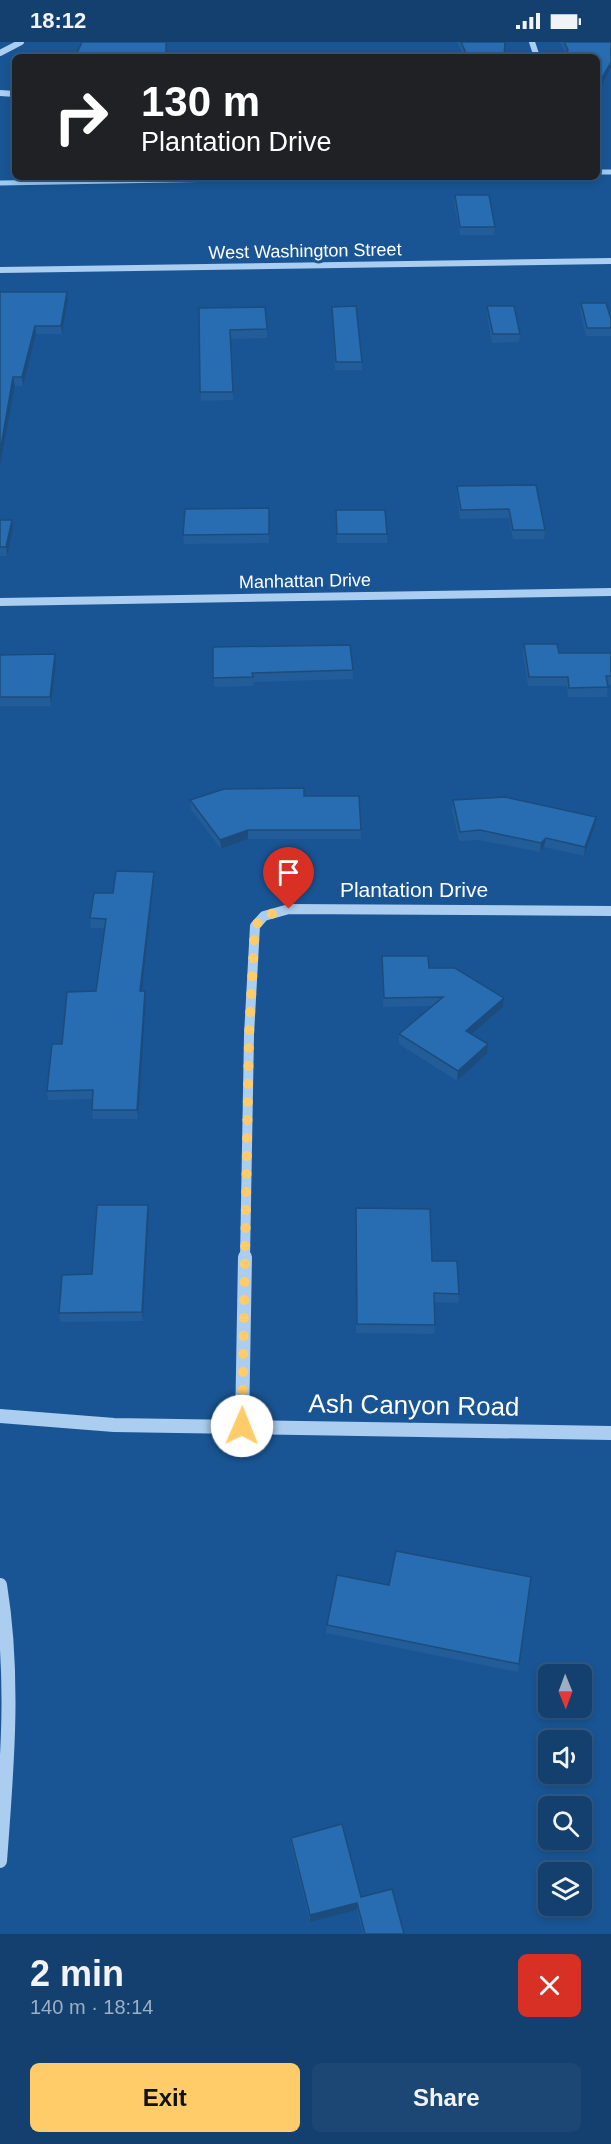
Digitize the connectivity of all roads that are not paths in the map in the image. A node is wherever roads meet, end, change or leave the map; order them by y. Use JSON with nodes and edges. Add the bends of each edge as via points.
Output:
{"nodes":[{"id":1,"x":21,"y":42,"type":"edge"},
{"id":2,"x":0,"y":53,"type":"edge"},
{"id":3,"x":611,"y":261,"type":"edge"},
{"id":4,"x":0,"y":270,"type":"edge"},
{"id":5,"x":611,"y":592,"type":"edge"},
{"id":6,"x":0,"y":602,"type":"edge"},
{"id":7,"x":611,"y":911,"type":"edge"},
{"id":8,"x":0,"y":1416,"type":"edge"},
{"id":9,"x":242,"y":1426,"type":"junction"},
{"id":10,"x":611,"y":1433,"type":"edge"},
{"id":11,"x":0,"y":1585,"type":"edge"},
{"id":12,"x":0,"y":1861,"type":"edge"}],
"edges":[{"from":1,"to":2,"type":"street"},
{"from":3,"to":4,"type":"street","name":"West Washington Street"},
{"from":5,"to":6,"type":"street","name":"Manhattan Drive"},
{"from":7,"to":9,"type":"street","name":"Plantation Drive","via":[[289,909],[264,916],[255,926],[249,1035]]},
{"from":8,"to":9,"type":"street","name":"Ash Canyon Road","via":[[114,1425]]},
{"from":9,"to":10,"type":"street","name":"Ash Canyon Road"},
{"from":11,"to":12,"type":"street","via":[[7,1647],[9,1746]]}]}
